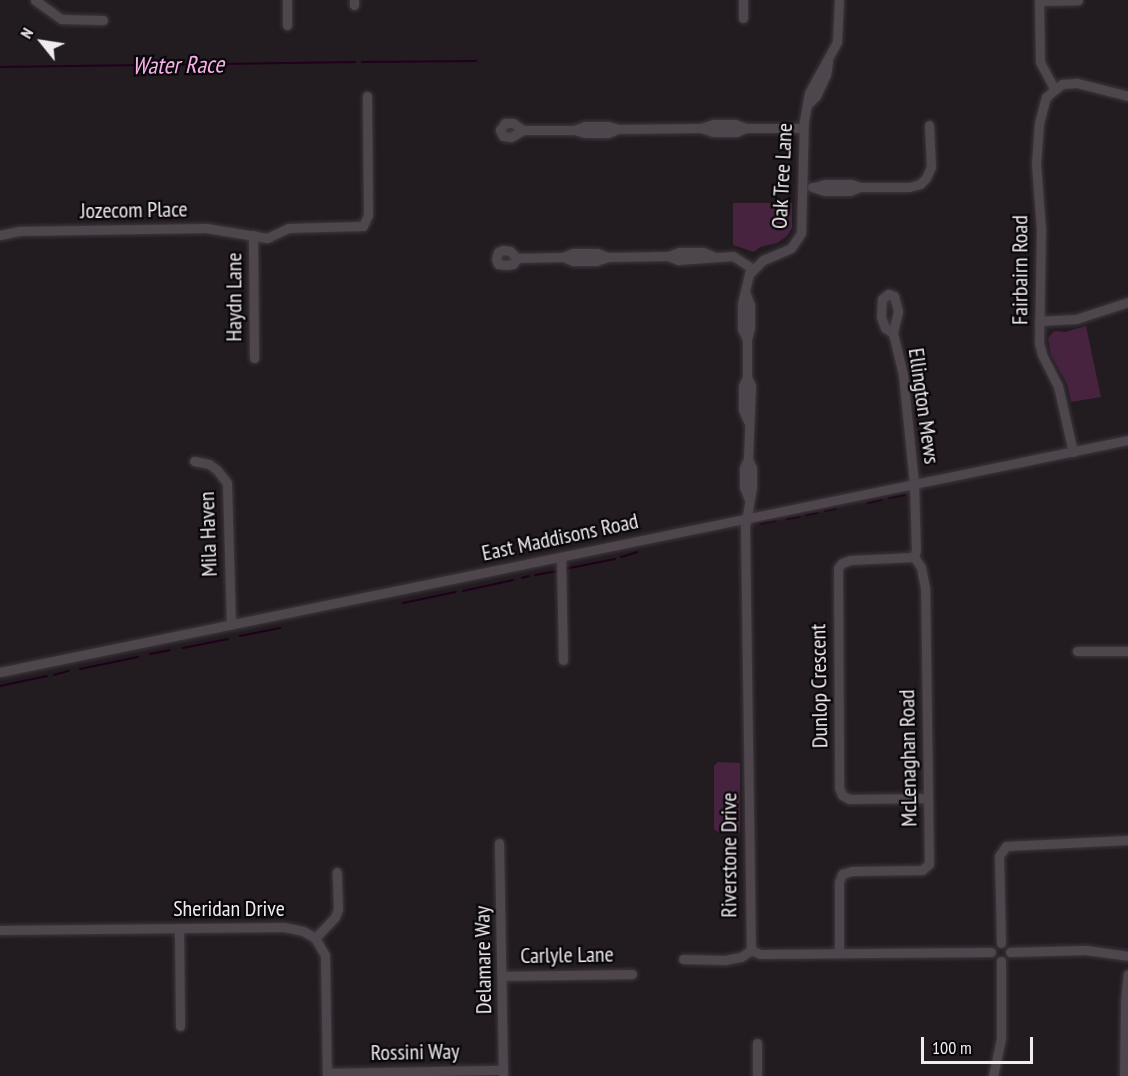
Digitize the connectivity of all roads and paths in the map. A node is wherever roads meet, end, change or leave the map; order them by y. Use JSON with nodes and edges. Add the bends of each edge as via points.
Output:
{"nodes":[{"id":1,"x":35,"y":0,"type":"edge"},
{"id":2,"x":287,"y":0,"type":"edge"},
{"id":3,"x":743,"y":0,"type":"edge"},
{"id":4,"x":839,"y":0,"type":"edge"},
{"id":5,"x":1039,"y":0,"type":"edge"},
{"id":6,"x":1078,"y":0,"type":"edge"},
{"id":7,"x":743,"y":18,"type":"dead end"},
{"id":8,"x":103,"y":20,"type":"dead end"},
{"id":9,"x":287,"y":25,"type":"dead end"},
{"id":10,"x":1054,"y":88,"type":"junction"},
{"id":11,"x":367,"y":96,"type":"dead end"},
{"id":12,"x":1128,"y":96,"type":"edge"},
{"id":13,"x":929,"y":124,"type":"dead end"},
{"id":14,"x":803,"y":128,"type":"junction"},
{"id":15,"x":523,"y":130,"type":"dead end"},
{"id":16,"x":803,"y":188,"type":"junction"},
{"id":17,"x":0,"y":235,"type":"edge"},
{"id":18,"x":254,"y":235,"type":"junction"},
{"id":19,"x":517,"y":258,"type":"dead end"},
{"id":20,"x":753,"y":268,"type":"junction"},
{"id":21,"x":1128,"y":302,"type":"edge"},
{"id":22,"x":1039,"y":321,"type":"junction"},
{"id":23,"x":893,"y":333,"type":"dead end"},
{"id":24,"x":254,"y":358,"type":"dead end"},
{"id":25,"x":1128,"y":440,"type":"edge"},
{"id":26,"x":1072,"y":452,"type":"junction"},
{"id":27,"x":194,"y":461,"type":"dead end"},
{"id":28,"x":914,"y":484,"type":"junction"},
{"id":29,"x":746,"y":519,"type":"junction"},
{"id":30,"x":561,"y":557,"type":"junction"},
{"id":31,"x":914,"y":557,"type":"junction"},
{"id":32,"x":231,"y":625,"type":"junction"},
{"id":33,"x":1077,"y":651,"type":"dead end"},
{"id":34,"x":1128,"y":651,"type":"edge"},
{"id":35,"x":563,"y":660,"type":"dead end"},
{"id":36,"x":0,"y":672,"type":"edge"},
{"id":37,"x":928,"y":798,"type":"junction"},
{"id":38,"x":1128,"y":840,"type":"edge"},
{"id":39,"x":499,"y":843,"type":"dead end"},
{"id":40,"x":337,"y":872,"type":"dead end"},
{"id":41,"x":179,"y":928,"type":"junction"},
{"id":42,"x":0,"y":930,"type":"edge"},
{"id":43,"x":315,"y":938,"type":"junction"},
{"id":44,"x":1002,"y":943,"type":"junction"},
{"id":45,"x":751,"y":950,"type":"junction"},
{"id":46,"x":991,"y":952,"type":"junction"},
{"id":47,"x":1010,"y":952,"type":"junction"},
{"id":48,"x":839,"y":953,"type":"junction"},
{"id":49,"x":1128,"y":956,"type":"edge"},
{"id":50,"x":683,"y":959,"type":"dead end"},
{"id":51,"x":1001,"y":961,"type":"junction"},
{"id":52,"x":632,"y":974,"type":"dead end"},
{"id":53,"x":1128,"y":974,"type":"edge"},
{"id":54,"x":502,"y":976,"type":"junction"},
{"id":55,"x":180,"y":1026,"type":"dead end"},
{"id":56,"x":757,"y":1043,"type":"dead end"},
{"id":57,"x":503,"y":1073,"type":"edge"},
{"id":58,"x":327,"y":1074,"type":"edge"},
{"id":59,"x":758,"y":1076,"type":"edge"},
{"id":60,"x":993,"y":1076,"type":"edge"},
{"id":61,"x":1124,"y":1076,"type":"edge"}],
"edges":[{"from":1,"to":8,"type":"street","via":[[61,19]]},
{"from":2,"to":9,"type":"street"},
{"from":3,"to":7,"type":"street"},
{"from":4,"to":14,"type":"street","name":"Oak Tree Lane","via":[[838,36],[826,75],[808,104]]},
{"from":5,"to":6,"type":"street"},
{"from":5,"to":10,"type":"street","via":[[1040,62]]},
{"from":10,"to":12,"type":"street","via":[[1077,83]]},
{"from":10,"to":22,"type":"street","name":"Fairbairn Road","via":[[1043,103],[1036,137],[1041,230]]},
{"from":11,"to":18,"type":"street","name":"Jozecom Place","via":[[366,223],[359,227],[288,228],[267,238]]},
{"from":13,"to":16,"type":"street","via":[[931,167],[924,181],[913,187],[825,184]]},
{"from":14,"to":15,"type":"street","via":[[746,128],[736,132],[701,128],[618,129],[608,133]]},
{"from":14,"to":16,"type":"street","name":"Oak Tree Lane"},
{"from":16,"to":20,"type":"street","name":"Oak Tree Lane","via":[[799,238],[788,250]]},
{"from":17,"to":18,"type":"street","name":"Jozecom Place","via":[[19,231],[206,228]]},
{"from":18,"to":24,"type":"street","name":"Haydn Lane"},
{"from":19,"to":20,"type":"street","via":[[562,257],[573,253],[686,260],[734,256]]},
{"from":20,"to":29,"type":"street","via":[[746,294],[750,305],[747,376],[751,386],[748,459],[752,468]]},
{"from":21,"to":22,"type":"street","via":[[1076,319]]},
{"from":22,"to":26,"type":"street","name":"Fairbairn Road","via":[[1042,354],[1058,386]]},
{"from":23,"to":28,"type":"street","name":"Ellington Mews","via":[[904,381]]},
{"from":25,"to":26,"type":"street","name":"East Maddisons Road"},
{"from":26,"to":28,"type":"street","name":"East Maddisons Road"},
{"from":27,"to":32,"type":"street","name":"Mila Haven","via":[[209,464],[227,483]]},
{"from":28,"to":29,"type":"street","name":"East Maddisons Road"},
{"from":28,"to":31,"type":"street","name":"McLenaghan Road"},
{"from":29,"to":30,"type":"street","name":"East Maddisons Road"},
{"from":29,"to":45,"type":"street","name":"Riverstone Drive"},
{"from":30,"to":32,"type":"street","name":"East Maddisons Road"},
{"from":30,"to":35,"type":"street"},
{"from":31,"to":37,"type":"street","name":"McLenaghan Road","via":[[921,567],[924,585]]},
{"from":31,"to":37,"type":"street","name":"Dunlop Crescent","via":[[850,560],[837,570],[839,788],[848,799]]},
{"from":32,"to":36,"type":"street","name":"East Maddisons Road"},
{"from":33,"to":34,"type":"street"},
{"from":37,"to":48,"type":"street","name":"McLenaghan Road","via":[[927,867],[918,871],[847,872],[840,876]]},
{"from":38,"to":44,"type":"street","via":[[1006,846],[999,856]]},
{"from":39,"to":54,"type":"street","name":"Delamare Way"},
{"from":40,"to":43,"type":"street","via":[[338,909]]},
{"from":41,"to":42,"type":"street","name":"Sheridan Drive"},
{"from":41,"to":43,"type":"street","name":"Sheridan Drive","via":[[290,927]]},
{"from":41,"to":55,"type":"street"},
{"from":43,"to":58,"type":"street","via":[[326,963]]},
{"from":44,"to":46,"type":"street","via":[[994,945]]},
{"from":44,"to":47,"type":"street"},
{"from":45,"to":48,"type":"street","name":"Riverstone Drive","via":[[760,954]]},
{"from":45,"to":50,"type":"street","via":[[725,960]]},
{"from":46,"to":48,"type":"street","name":"Riverstone Drive"},
{"from":46,"to":51,"type":"street"},
{"from":47,"to":49,"type":"street","via":[[1086,950]]},
{"from":47,"to":51,"type":"street"},
{"from":51,"to":60,"type":"street","via":[[1001,1039]]},
{"from":52,"to":54,"type":"street","name":"Carlyle Lane"},
{"from":53,"to":61,"type":"street"},
{"from":54,"to":57,"type":"street","name":"Delamare Way"},
{"from":56,"to":59,"type":"street"},
{"from":57,"to":58,"type":"street","name":"Rossini Way"}]}
